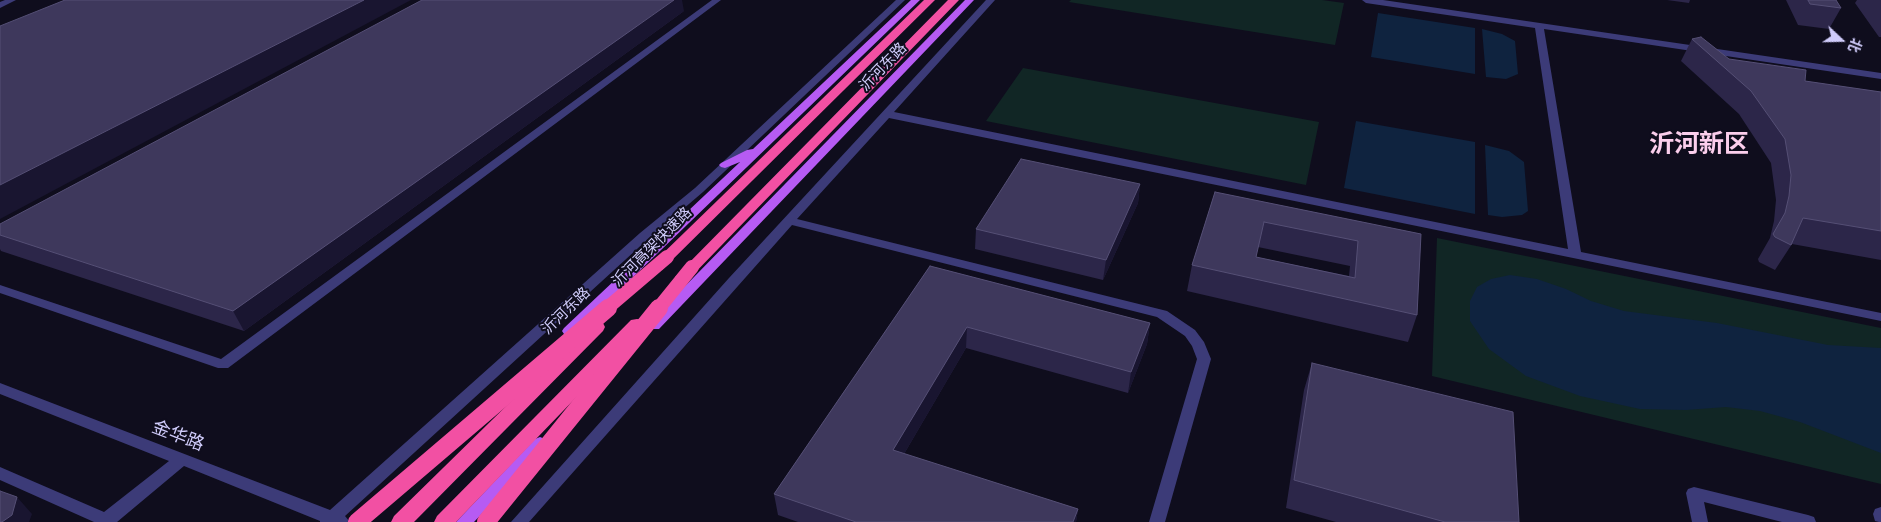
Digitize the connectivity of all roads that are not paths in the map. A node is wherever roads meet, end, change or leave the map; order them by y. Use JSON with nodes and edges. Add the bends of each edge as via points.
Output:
{"nodes":[{"id":1,"x":12,"y":0,"type":"edge"},
{"id":2,"x":717,"y":0,"type":"edge"},
{"id":3,"x":901,"y":0,"type":"edge"},
{"id":4,"x":916,"y":0,"type":"edge"},
{"id":5,"x":930,"y":0,"type":"edge"},
{"id":6,"x":954,"y":0,"type":"edge"},
{"id":7,"x":970,"y":0,"type":"edge"},
{"id":8,"x":991,"y":0,"type":"edge"},
{"id":9,"x":1366,"y":0,"type":"edge"},
{"id":10,"x":0,"y":5,"type":"edge"},
{"id":11,"x":1539,"y":25,"type":"junction"},
{"id":12,"x":1881,"y":76,"type":"edge"},
{"id":13,"x":886,"y":114,"type":"junction"},
{"id":14,"x":764,"y":145,"type":"junction"},
{"id":15,"x":725,"y":165,"type":"junction"},
{"id":16,"x":791,"y":221,"type":"junction"},
{"id":17,"x":1575,"y":254,"type":"junction"},
{"id":18,"x":667,"y":257,"type":"junction"},
{"id":19,"x":692,"y":267,"type":"junction"},
{"id":20,"x":0,"y":289,"type":"edge"},
{"id":21,"x":1881,"y":317,"type":"edge"},
{"id":22,"x":0,"y":388,"type":"edge"},
{"id":23,"x":182,"y":458,"type":"junction"},
{"id":24,"x":0,"y":473,"type":"edge"},
{"id":25,"x":108,"y":521,"type":"edge"},
{"id":26,"x":334,"y":521,"type":"edge"},
{"id":27,"x":357,"y":522,"type":"edge"},
{"id":28,"x":368,"y":522,"type":"edge"},
{"id":29,"x":401,"y":522,"type":"edge"},
{"id":30,"x":444,"y":522,"type":"edge"},
{"id":31,"x":464,"y":522,"type":"edge"},
{"id":32,"x":486,"y":522,"type":"edge"},
{"id":33,"x":519,"y":522,"type":"edge"},
{"id":34,"x":1157,"y":522,"type":"edge"},
{"id":35,"x":1700,"y":522,"type":"edge"},
{"id":36,"x":1808,"y":522,"type":"edge"}],
"edges":[{"from":1,"to":10,"type":"street"},
{"from":2,"to":20,"type":"street","via":[[223,365]]},
{"from":3,"to":15,"type":"street"},
{"from":4,"to":14,"type":"main road","name":"沂河东路"},
{"from":5,"to":18,"type":"highway","name":"沂河高架快速路"},
{"from":6,"to":19,"type":"highway"},
{"from":7,"to":31,"type":"main road","name":"沂河东路"},
{"from":8,"to":13,"type":"street"},
{"from":9,"to":11,"type":"street"},
{"from":11,"to":12,"type":"street"},
{"from":11,"to":17,"type":"street"},
{"from":13,"to":16,"type":"street"},
{"from":13,"to":17,"type":"street"},
{"from":14,"to":15,"type":"main road"},
{"from":14,"to":28,"type":"main road","name":"沂河东路"},
{"from":15,"to":26,"type":"street"},
{"from":16,"to":33,"type":"street"},
{"from":16,"to":34,"type":"street","via":[[1162,314],[1190,332],[1204,359]]},
{"from":17,"to":21,"type":"street"},
{"from":18,"to":27,"type":"highway","bridge":true},
{"from":18,"to":29,"type":"highway","name":"沂河高架快速路","bridge":true},
{"from":19,"to":30,"type":"highway","bridge":true},
{"from":19,"to":32,"type":"highway","bridge":true},
{"from":22,"to":23,"type":"street","name":"金华路"},
{"from":23,"to":25,"type":"street"},
{"from":23,"to":26,"type":"street","name":"金华路"},
{"from":24,"to":25,"type":"street"},
{"from":35,"to":36,"type":"street","via":[[1694,493]]}]}
